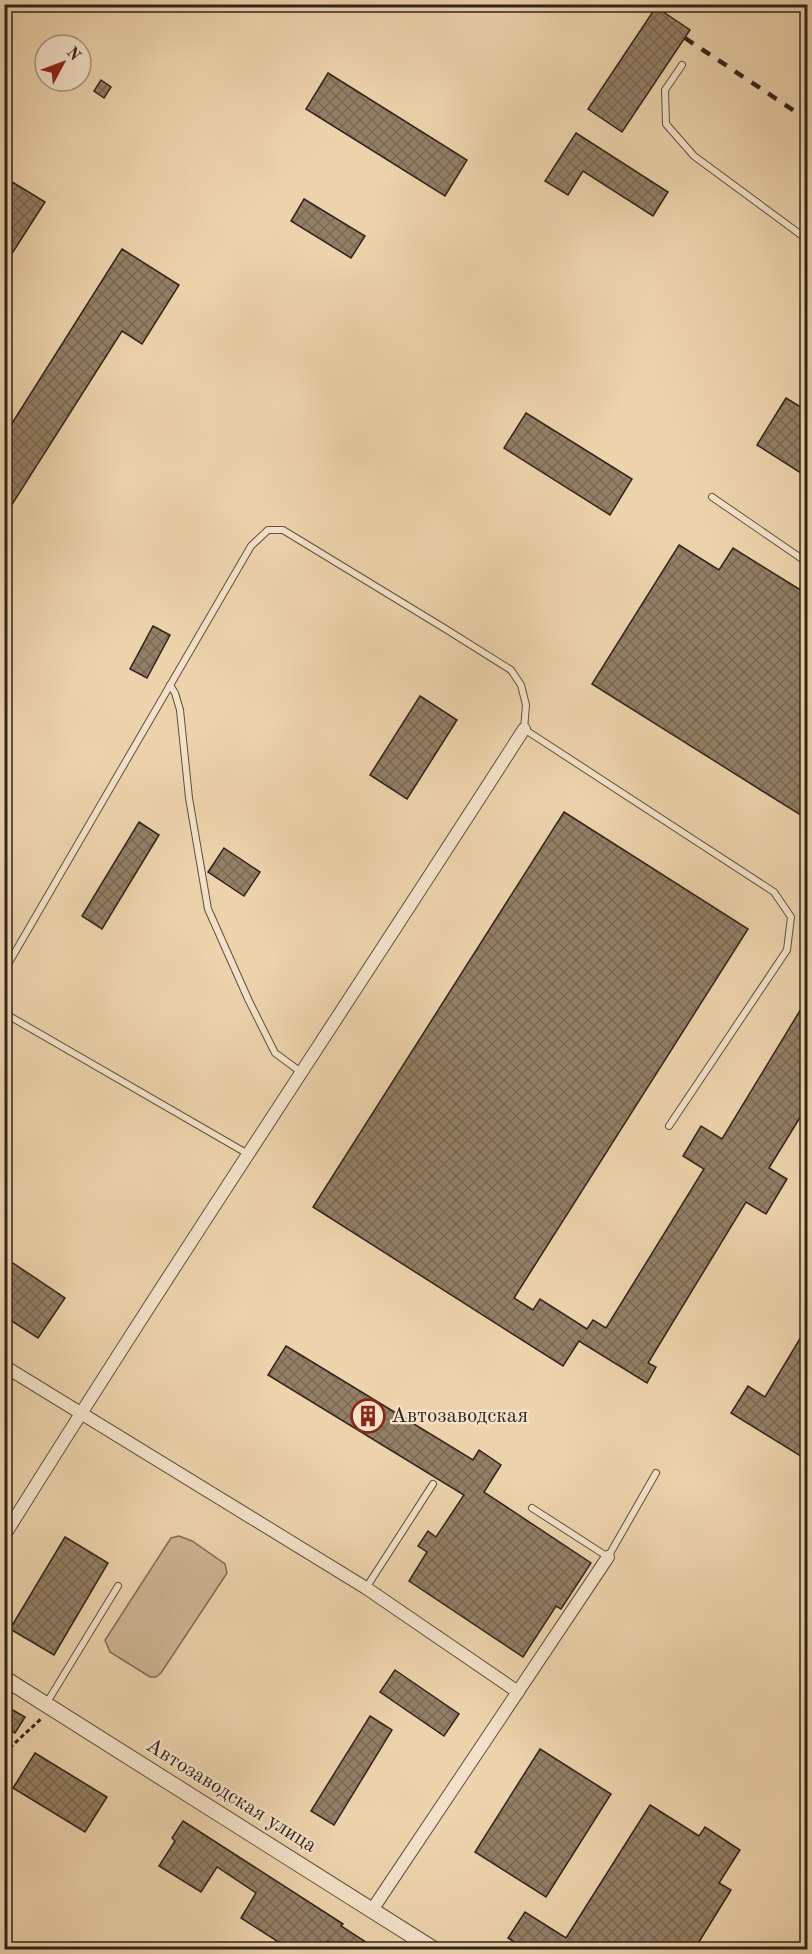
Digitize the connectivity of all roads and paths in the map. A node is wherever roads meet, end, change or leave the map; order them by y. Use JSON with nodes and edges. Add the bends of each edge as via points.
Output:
{"nodes":[{"id":1,"x":682,"y":64,"type":"dead end"},
{"id":2,"x":807,"y":240,"type":"edge"},
{"id":3,"x":712,"y":497,"type":"dead end"},
{"id":4,"x":807,"y":562,"type":"edge"},
{"id":5,"x":170,"y":685,"type":"junction"},
{"id":6,"x":524,"y":729,"type":"junction"},
{"id":7,"x":4,"y":971,"type":"edge"},
{"id":8,"x":4,"y":1013,"type":"edge"},
{"id":9,"x":302,"y":1073,"type":"junction"},
{"id":10,"x":669,"y":1126,"type":"dead end"},
{"id":11,"x":249,"y":1154,"type":"junction"},
{"id":12,"x":4,"y":1366,"type":"edge"},
{"id":13,"x":81,"y":1413,"type":"junction"},
{"id":14,"x":656,"y":1473,"type":"dead end"},
{"id":15,"x":433,"y":1484,"type":"dead end"},
{"id":16,"x":532,"y":1508,"type":"dead end"},
{"id":17,"x":4,"y":1536,"type":"edge"},
{"id":18,"x":608,"y":1557,"type":"junction"},
{"id":19,"x":118,"y":1586,"type":"dead end"},
{"id":20,"x":366,"y":1588,"type":"junction"},
{"id":21,"x":4,"y":1678,"type":"edge"},
{"id":22,"x":518,"y":1692,"type":"junction"},
{"id":23,"x":49,"y":1706,"type":"junction"},
{"id":24,"x":4,"y":1753,"type":"edge"},
{"id":25,"x":372,"y":1910,"type":"junction"},
{"id":26,"x":435,"y":1950,"type":"edge"}],
"edges":[{"from":1,"to":2,"type":"lane","via":[[665,90],[666,123],[694,156]]},
{"from":3,"to":4,"type":"lane"},
{"from":5,"to":6,"type":"lane","via":[[251,546],[268,530],[283,530],[511,670],[521,685],[526,705]]},
{"from":5,"to":7,"type":"lane"},
{"from":5,"to":9,"type":"lane","via":[[180,710],[189,798],[208,909],[275,1053]]},
{"from":6,"to":9,"type":"street"},
{"from":6,"to":10,"type":"lane","via":[[774,892],[791,916],[787,950]]},
{"from":8,"to":11,"type":"lane"},
{"from":9,"to":11,"type":"street"},
{"from":11,"to":13,"type":"street"},
{"from":12,"to":13,"type":"street"},
{"from":13,"to":17,"type":"street"},
{"from":13,"to":20,"type":"street"},
{"from":14,"to":18,"type":"lane"},
{"from":15,"to":20,"type":"lane"},
{"from":16,"to":18,"type":"lane"},
{"from":18,"to":22,"type":"street"},
{"from":19,"to":23,"type":"lane"},
{"from":20,"to":22,"type":"street"},
{"from":21,"to":23,"type":"street","name":"Автозаводская улица"},
{"from":22,"to":25,"type":"street"},
{"from":23,"to":24,"type":"path"},
{"from":23,"to":25,"type":"street","name":"Автозаводская улица"},
{"from":25,"to":26,"type":"street","name":"Автозаводская улица"}]}
